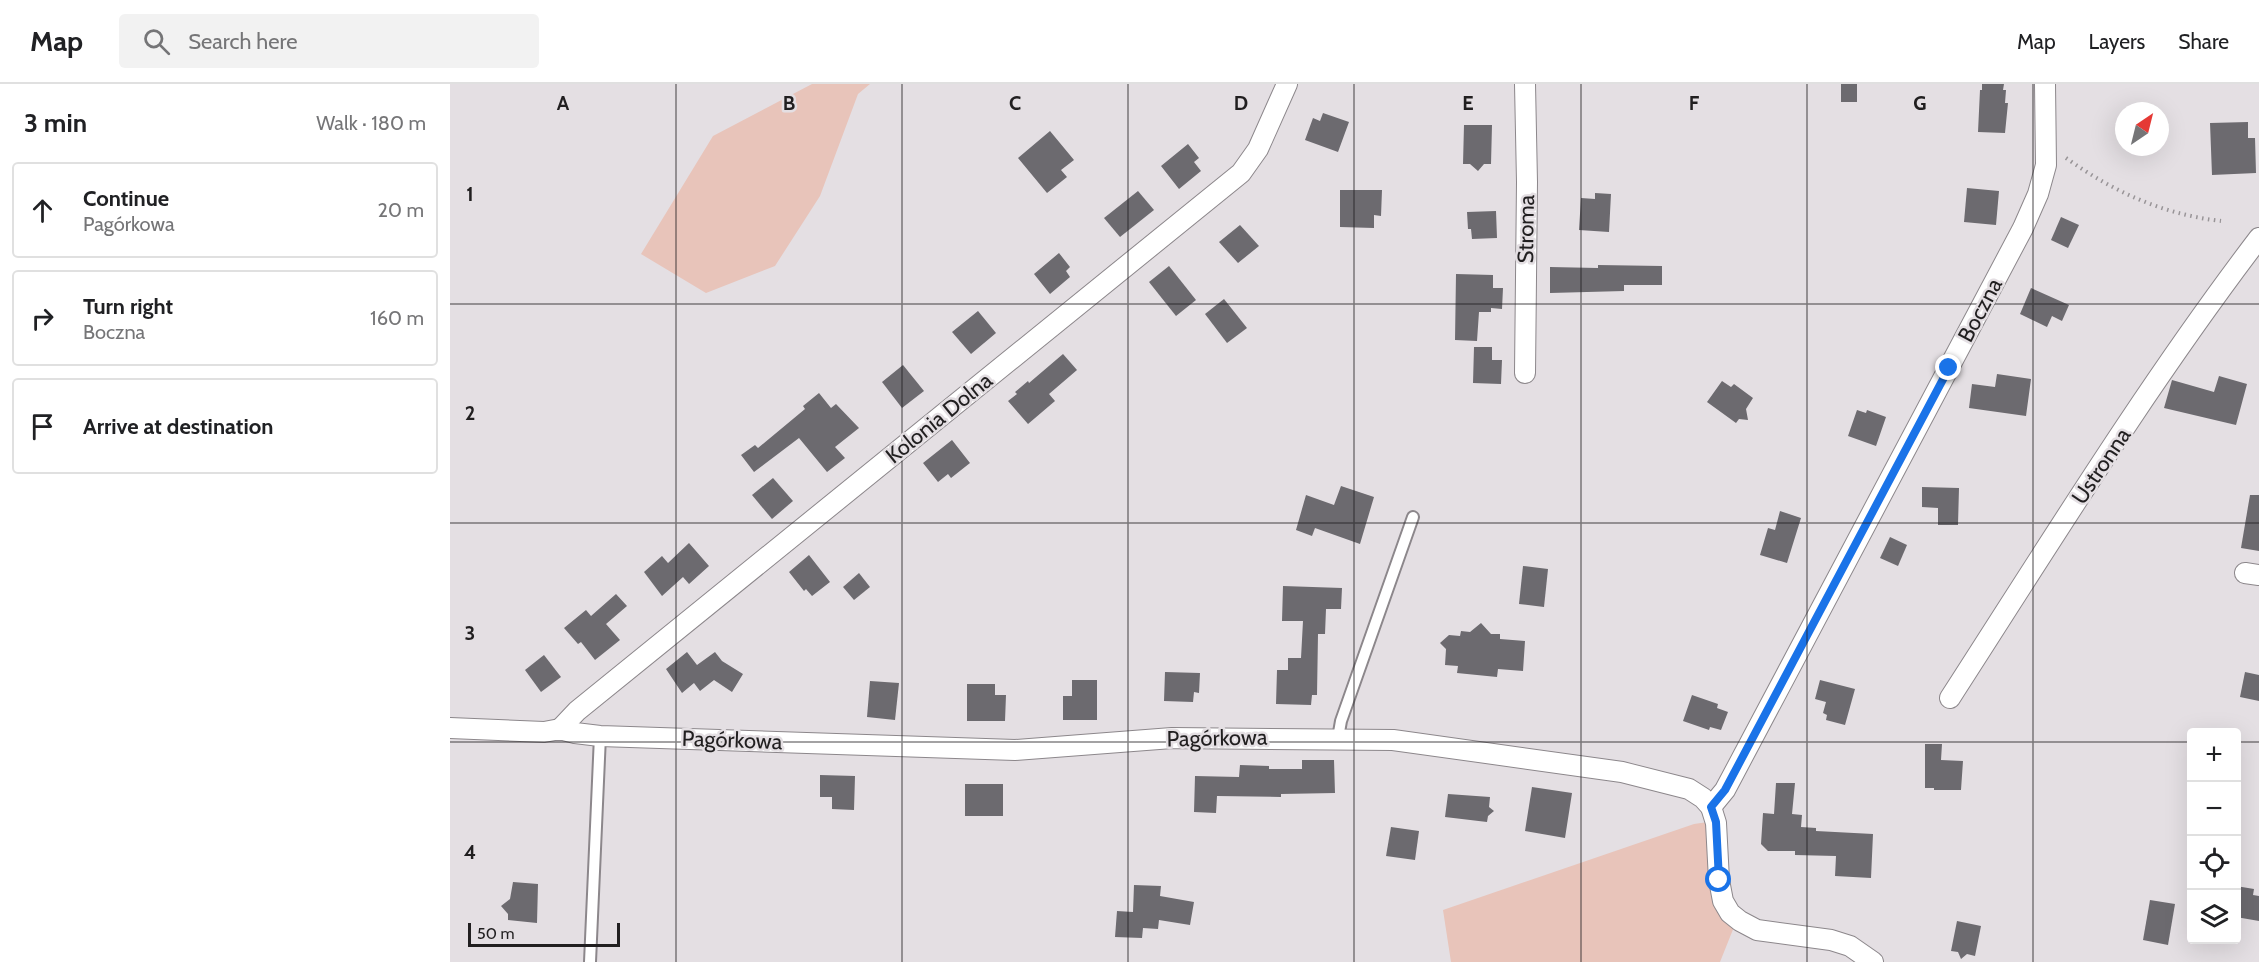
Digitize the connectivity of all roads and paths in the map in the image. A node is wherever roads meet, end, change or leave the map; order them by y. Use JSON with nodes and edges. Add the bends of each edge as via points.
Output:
{"nodes":[{"id":1,"x":1287,"y":84,"type":"edge"},
{"id":2,"x":1525,"y":84,"type":"edge"},
{"id":3,"x":2045,"y":84,"type":"edge"},
{"id":4,"x":2046,"y":144,"type":"junction"},
{"id":5,"x":2221,"y":221,"type":"dead end"},
{"id":6,"x":2259,"y":238,"type":"edge"},
{"id":7,"x":1525,"y":373,"type":"dead end"},
{"id":8,"x":1413,"y":518,"type":"dead end"},
{"id":9,"x":1950,"y":698,"type":"dead end"},
{"id":10,"x":450,"y":728,"type":"edge"},
{"id":11,"x":560,"y":729,"type":"junction"},
{"id":12,"x":600,"y":736,"type":"junction"},
{"id":13,"x":1338,"y":738,"type":"junction"},
{"id":14,"x":1711,"y":807,"type":"junction"},
{"id":15,"x":590,"y":962,"type":"edge"},
{"id":16,"x":1873,"y":962,"type":"edge"}],
"edges":[{"from":1,"to":11,"type":"street","name":"Kolonia Dolna","via":[[1258,149],[1241,173]]},
{"from":2,"to":7,"type":"street","name":"Stroma"},
{"from":3,"to":4,"type":"street","name":"Boczna"},
{"from":4,"to":5,"type":"path","via":[[2118,191],[2189,217]]},
{"from":4,"to":14,"type":"street","name":"Boczna","via":[[2046,165],[2024,228],[1725,790]]},
{"from":6,"to":9,"type":"street","name":"Ustronna","via":[[2168,365]]},
{"from":8,"to":13,"type":"lane"},
{"from":10,"to":11,"type":"street","name":"Pagórkowa","via":[[544,732]]},
{"from":11,"to":12,"type":"street","name":"Pagórkowa"},
{"from":12,"to":13,"type":"street","name":"Pagórkowa","via":[[1015,750],[1172,738]]},
{"from":12,"to":15,"type":"lane"},
{"from":13,"to":14,"type":"street","name":"Pagórkowa","via":[[1393,740],[1622,772],[1689,789]]},
{"from":14,"to":16,"type":"street","via":[[1716,822],[1719,880],[1730,913],[1757,930],[1850,946]]}]}
